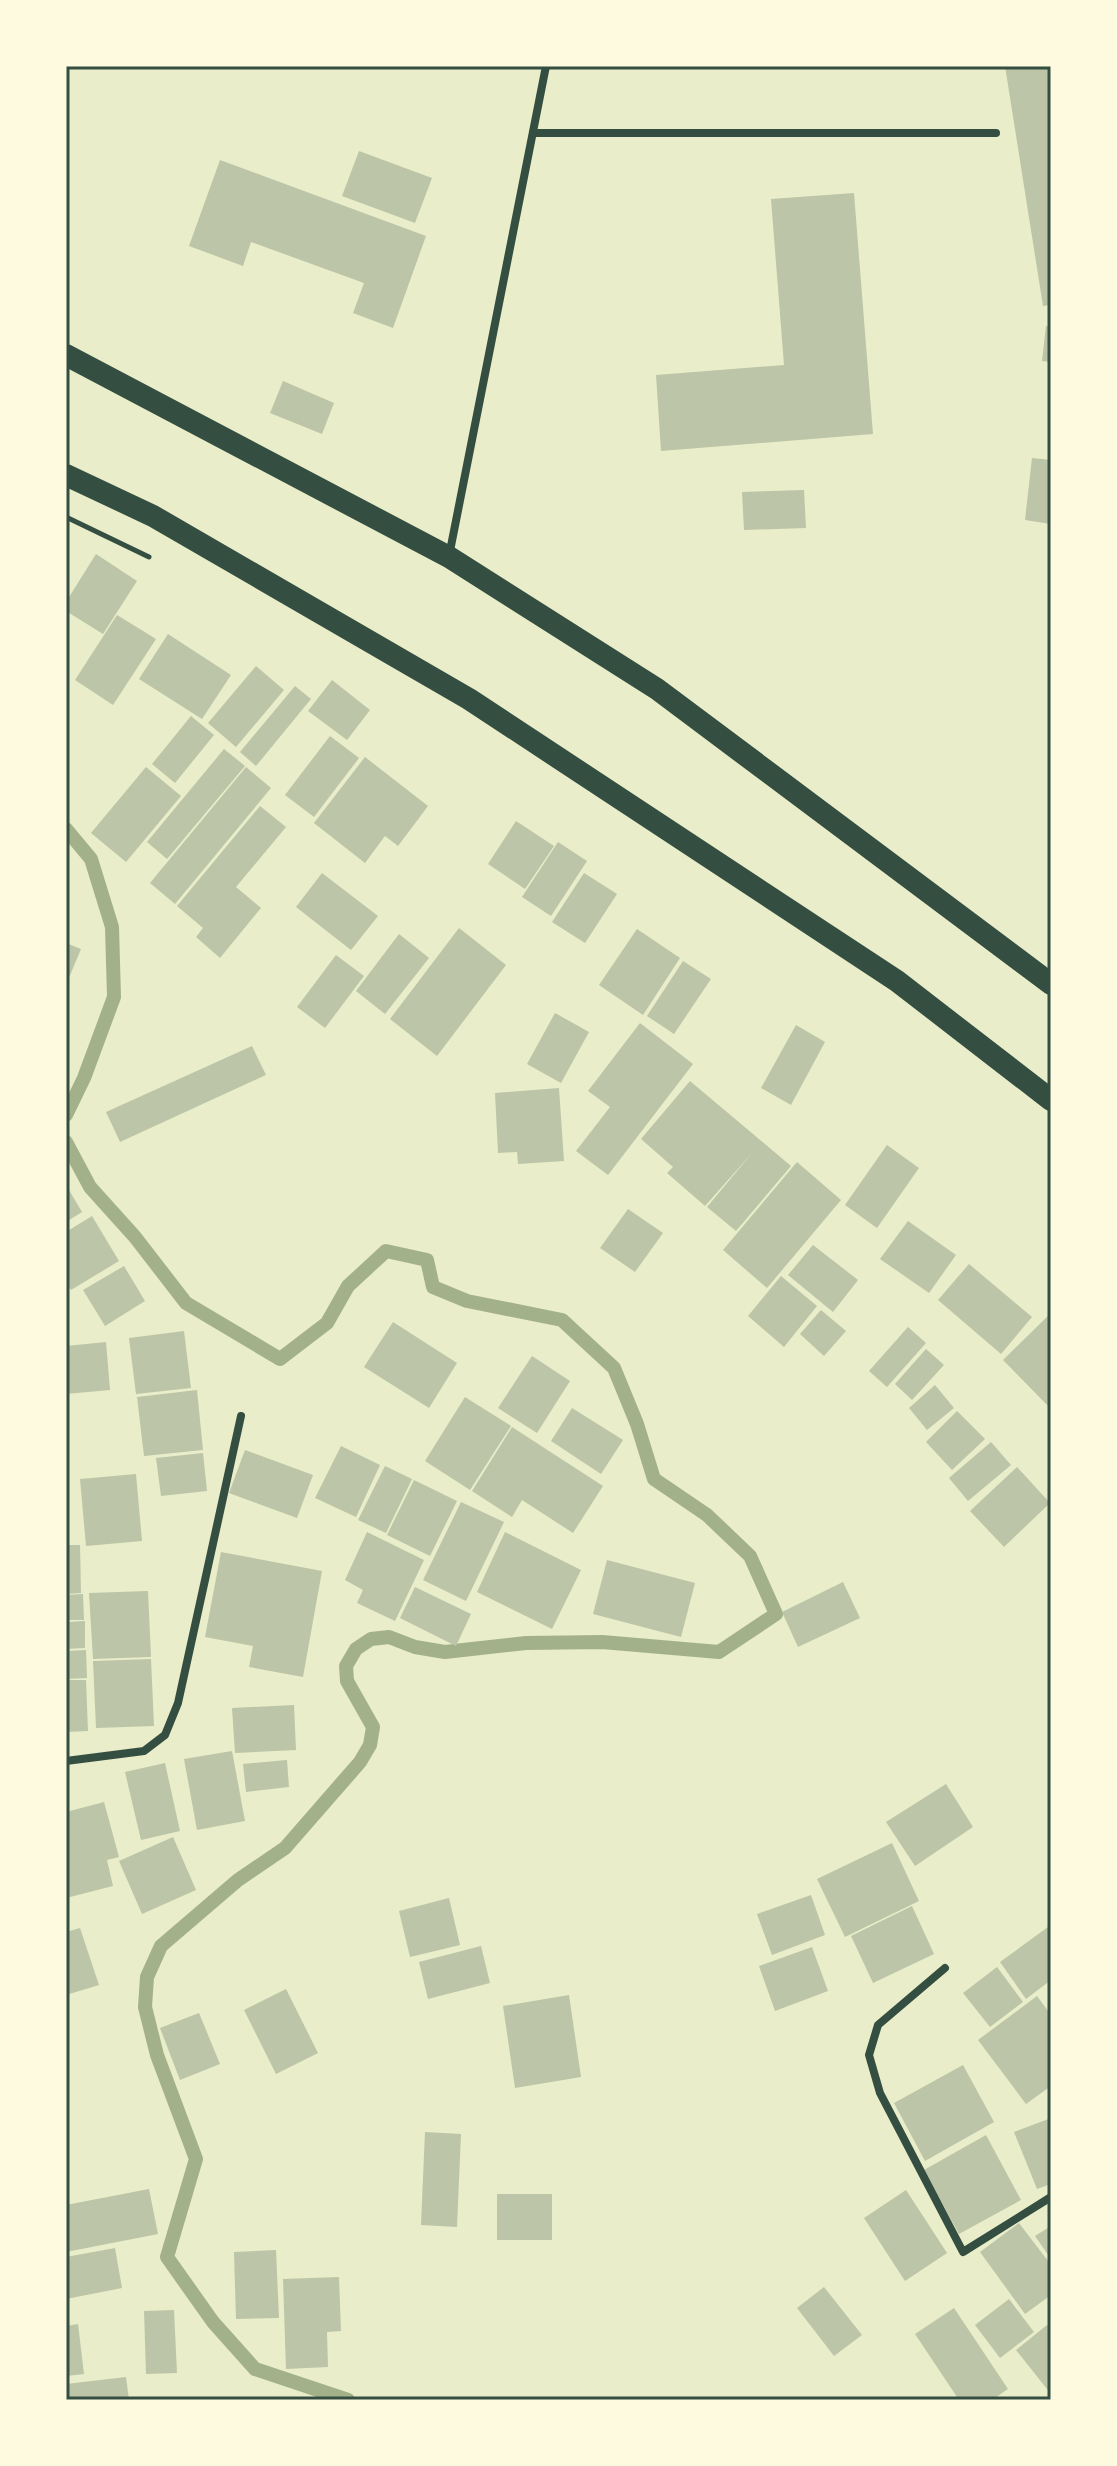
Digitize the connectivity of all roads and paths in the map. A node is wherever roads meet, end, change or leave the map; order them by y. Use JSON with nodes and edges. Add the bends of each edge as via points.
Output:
{"nodes":[{"id":1,"x":546,"y":66,"type":"edge"},
{"id":2,"x":533,"y":133,"type":"junction"},
{"id":3,"x":996,"y":133,"type":"dead end"},
{"id":4,"x":66,"y":355,"type":"edge"},
{"id":5,"x":66,"y":475,"type":"edge"},
{"id":6,"x":449,"y":557,"type":"junction"},
{"id":7,"x":1051,"y":984,"type":"edge"},
{"id":8,"x":1051,"y":1100,"type":"edge"},
{"id":9,"x":241,"y":1416,"type":"dead end"},
{"id":10,"x":66,"y":1761,"type":"edge"},
{"id":11,"x":945,"y":1968,"type":"dead end"},
{"id":12,"x":1051,"y":2197,"type":"edge"}],
"edges":[{"from":1,"to":2,"type":"street"},
{"from":2,"to":3,"type":"street"},
{"from":2,"to":6,"type":"street"},
{"from":4,"to":6,"type":"highway"},
{"from":5,"to":8,"type":"highway","via":[[153,516],[469,699],[897,981]]},
{"from":6,"to":7,"type":"highway","via":[[657,689]]},
{"from":9,"to":10,"type":"street","via":[[178,1703],[165,1735],[144,1751]]},
{"from":11,"to":12,"type":"street","via":[[878,2025],[869,2055],[880,2093],[963,2252]]}]}
